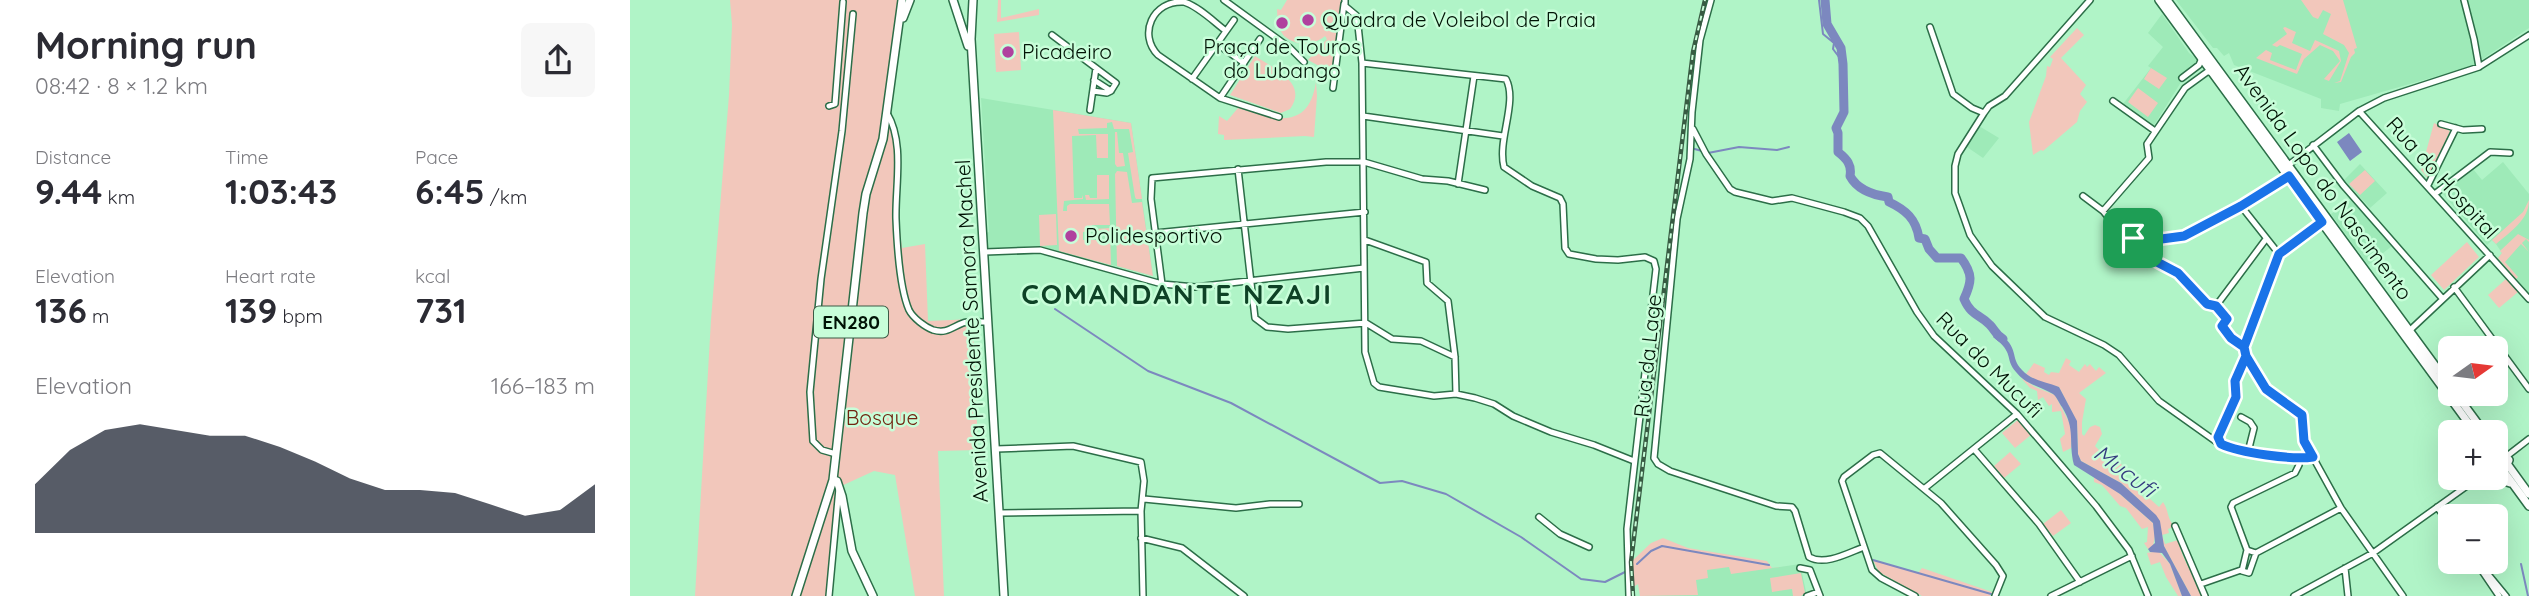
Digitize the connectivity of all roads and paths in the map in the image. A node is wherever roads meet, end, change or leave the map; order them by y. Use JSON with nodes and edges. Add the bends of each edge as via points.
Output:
{"nodes":[{"id":1,"x":902,"y":0,"type":"edge"},
{"id":2,"x":911,"y":0,"type":"edge"},
{"id":3,"x":953,"y":0,"type":"edge"},
{"id":4,"x":974,"y":0,"type":"edge"},
{"id":5,"x":1224,"y":0,"type":"edge"},
{"id":6,"x":1344,"y":0,"type":"edge"},
{"id":7,"x":1711,"y":0,"type":"edge"},
{"id":8,"x":2090,"y":0,"type":"edge"},
{"id":9,"x":2159,"y":0,"type":"edge"},
{"id":10,"x":2166,"y":0,"type":"edge"},
{"id":11,"x":2464,"y":0,"type":"edge"},
{"id":12,"x":843,"y":2,"type":"dead end"},
{"id":13,"x":853,"y":14,"type":"dead end"},
{"id":14,"x":1234,"y":20,"type":"dead end"},
{"id":15,"x":1930,"y":27,"type":"dead end"},
{"id":16,"x":1226,"y":31,"type":"junction"},
{"id":17,"x":1052,"y":35,"type":"dead end"},
{"id":18,"x":2529,"y":35,"type":"edge"},
{"id":19,"x":1260,"y":38,"type":"dead end"},
{"id":20,"x":1216,"y":44,"type":"junction"},
{"id":21,"x":897,"y":46,"type":"junction"},
{"id":22,"x":2201,"y":55,"type":"junction"},
{"id":23,"x":1304,"y":62,"type":"dead end"},
{"id":24,"x":839,"y":63,"type":"junction"},
{"id":25,"x":1244,"y":63,"type":"junction"},
{"id":26,"x":1362,"y":63,"type":"junction"},
{"id":27,"x":848,"y":64,"type":"junction"},
{"id":28,"x":974,"y":65,"type":"junction"},
{"id":29,"x":2479,"y":67,"type":"junction"},
{"id":30,"x":1096,"y":68,"type":"junction"},
{"id":31,"x":2188,"y":73,"type":"junction"},
{"id":32,"x":2215,"y":73,"type":"junction"},
{"id":33,"x":838,"y":74,"type":"junction"},
{"id":34,"x":847,"y":74,"type":"junction"},
{"id":35,"x":1107,"y":76,"type":"junction"},
{"id":36,"x":1474,"y":76,"type":"junction"},
{"id":37,"x":2182,"y":78,"type":"dead end"},
{"id":38,"x":1192,"y":79,"type":"junction"},
{"id":39,"x":1094,"y":80,"type":"junction"},
{"id":40,"x":2193,"y":81,"type":"junction"},
{"id":41,"x":1101,"y":85,"type":"junction"},
{"id":42,"x":1333,"y":88,"type":"dead end"},
{"id":43,"x":1093,"y":91,"type":"junction"},
{"id":44,"x":1111,"y":91,"type":"junction"},
{"id":45,"x":1220,"y":98,"type":"junction"},
{"id":46,"x":2113,"y":101,"type":"dead end"},
{"id":47,"x":828,"y":106,"type":"dead end"},
{"id":48,"x":1090,"y":110,"type":"dead end"},
{"id":49,"x":2359,"y":111,"type":"junction"},
{"id":50,"x":887,"y":113,"type":"junction"},
{"id":51,"x":1984,"y":113,"type":"junction"},
{"id":52,"x":1363,"y":116,"type":"junction"},
{"id":53,"x":1279,"y":117,"type":"dead end"},
{"id":54,"x":833,"y":118,"type":"dead end"},
{"id":55,"x":843,"y":120,"type":"junction"},
{"id":56,"x":2441,"y":124,"type":"dead end"},
{"id":57,"x":1692,"y":126,"type":"junction"},
{"id":58,"x":2456,"y":128,"type":"junction"},
{"id":59,"x":2482,"y":129,"type":"dead end"},
{"id":60,"x":1465,"y":130,"type":"junction"},
{"id":61,"x":2155,"y":131,"type":"junction"},
{"id":62,"x":1503,"y":136,"type":"junction"},
{"id":63,"x":2313,"y":145,"type":"junction"},
{"id":64,"x":2510,"y":153,"type":"dead end"},
{"id":65,"x":1364,"y":162,"type":"junction"},
{"id":66,"x":2287,"y":167,"type":"junction"},
{"id":67,"x":1238,"y":169,"type":"junction"},
{"id":68,"x":2289,"y":176,"type":"junction"},
{"id":69,"x":1458,"y":184,"type":"junction"},
{"id":70,"x":2428,"y":185,"type":"junction"},
{"id":71,"x":1485,"y":190,"type":"dead end"},
{"id":72,"x":2436,"y":193,"type":"junction"},
{"id":73,"x":2083,"y":196,"type":"dead end"},
{"id":74,"x":2241,"y":206,"type":"junction"},
{"id":75,"x":2103,"y":211,"type":"junction"},
{"id":76,"x":1364,"y":212,"type":"junction"},
{"id":77,"x":2322,"y":222,"type":"junction"},
{"id":78,"x":1244,"y":225,"type":"junction"},
{"id":79,"x":1155,"y":233,"type":"junction"},
{"id":80,"x":2133,"y":238,"type":"junction"},
{"id":81,"x":2266,"y":239,"type":"junction"},
{"id":82,"x":1365,"y":240,"type":"junction"},
{"id":83,"x":985,"y":252,"type":"junction"},
{"id":84,"x":2279,"y":254,"type":"junction"},
{"id":85,"x":2490,"y":255,"type":"junction"},
{"id":86,"x":1364,"y":268,"type":"junction"},
{"id":87,"x":1250,"y":279,"type":"junction"},
{"id":88,"x":1161,"y":284,"type":"junction"},
{"id":89,"x":2454,"y":287,"type":"junction"},
{"id":90,"x":2442,"y":298,"type":"junction"},
{"id":91,"x":2529,"y":299,"type":"edge"},
{"id":92,"x":2216,"y":306,"type":"junction"},
{"id":93,"x":1651,"y":312,"type":"dead end"},
{"id":94,"x":985,"y":322,"type":"dead end"},
{"id":95,"x":1366,"y":323,"type":"junction"},
{"id":96,"x":2407,"y":333,"type":"junction"},
{"id":97,"x":2244,"y":347,"type":"junction"},
{"id":98,"x":2246,"y":356,"type":"junction"},
{"id":99,"x":1455,"y":357,"type":"junction"},
{"id":100,"x":1646,"y":364,"type":"dead end"},
{"id":101,"x":2438,"y":371,"type":"edge"},
{"id":102,"x":2529,"y":388,"type":"edge"},
{"id":103,"x":1456,"y":394,"type":"junction"},
{"id":104,"x":2017,"y":414,"type":"junction"},
{"id":105,"x":2241,"y":417,"type":"dead end"},
{"id":106,"x":2467,"y":420,"type":"edge"},
{"id":107,"x":2529,"y":439,"type":"edge"},
{"id":108,"x":2221,"y":444,"type":"junction"},
{"id":109,"x":996,"y":449,"type":"junction"},
{"id":110,"x":1974,"y":449,"type":"junction"},
{"id":111,"x":2508,"y":449,"type":"edge"},
{"id":112,"x":2248,"y":452,"type":"junction"},
{"id":113,"x":836,"y":457,"type":"junction"},
{"id":114,"x":2313,"y":457,"type":"junction"},
{"id":115,"x":2299,"y":459,"type":"junction"},
{"id":116,"x":1634,"y":461,"type":"junction"},
{"id":117,"x":2508,"y":474,"type":"edge"},
{"id":118,"x":2508,"y":477,"type":"edge"},
{"id":119,"x":2508,"y":482,"type":"edge"},
{"id":120,"x":835,"y":488,"type":"junction"},
{"id":121,"x":1924,"y":488,"type":"junction"},
{"id":122,"x":2462,"y":490,"type":"edge"},
{"id":123,"x":2517,"y":490,"type":"junction"},
{"id":124,"x":2529,"y":494,"type":"edge"},
{"id":125,"x":1144,"y":499,"type":"junction"},
{"id":126,"x":1299,"y":504,"type":"dead end"},
{"id":127,"x":2529,"y":506,"type":"edge"},
{"id":128,"x":2437,"y":507,"type":"joint"},
{"id":129,"x":2341,"y":508,"type":"junction"},
{"id":130,"x":1141,"y":511,"type":"junction"},
{"id":131,"x":1000,"y":513,"type":"junction"},
{"id":132,"x":1539,"y":517,"type":"dead end"},
{"id":133,"x":2175,"y":526,"type":"dead end"},
{"id":134,"x":1141,"y":538,"type":"junction"},
{"id":135,"x":1589,"y":547,"type":"dead end"},
{"id":136,"x":1864,"y":547,"type":"junction"},
{"id":137,"x":2248,"y":550,"type":"junction"},
{"id":138,"x":2373,"y":553,"type":"junction"},
{"id":139,"x":2256,"y":554,"type":"junction"},
{"id":140,"x":2132,"y":556,"type":"junction"},
{"id":141,"x":1800,"y":568,"type":"dead end"},
{"id":142,"x":2345,"y":568,"type":"junction"},
{"id":143,"x":2241,"y":570,"type":"junction"},
{"id":144,"x":2485,"y":574,"type":"edge"},
{"id":145,"x":2487,"y":574,"type":"edge"},
{"id":146,"x":2080,"y":582,"type":"junction"},
{"id":147,"x":2201,"y":584,"type":"junction"},
{"id":148,"x":1819,"y":594,"type":"edge"},
{"id":149,"x":796,"y":596,"type":"edge"},
{"id":150,"x":829,"y":596,"type":"edge"},
{"id":151,"x":873,"y":596,"type":"edge"},
{"id":152,"x":1004,"y":596,"type":"edge"},
{"id":153,"x":1143,"y":596,"type":"edge"},
{"id":154,"x":1244,"y":596,"type":"edge"},
{"id":155,"x":1629,"y":596,"type":"edge"},
{"id":156,"x":1807,"y":596,"type":"edge"},
{"id":157,"x":1915,"y":596,"type":"edge"},
{"id":158,"x":1995,"y":596,"type":"edge"},
{"id":159,"x":2051,"y":596,"type":"edge"},
{"id":160,"x":2148,"y":596,"type":"edge"},
{"id":161,"x":2205,"y":596,"type":"edge"},
{"id":162,"x":2294,"y":596,"type":"edge"},
{"id":163,"x":2348,"y":596,"type":"edge"},
{"id":164,"x":2403,"y":596,"type":"edge"},
{"id":165,"x":2499,"y":596,"type":"edge"},
{"id":166,"x":2506,"y":596,"type":"edge"}],
"edges":[{"from":1,"to":21,"type":"main road","number":"EN280"},
{"from":2,"to":21,"type":"main road","number":"EN280"},
{"from":3,"to":28,"type":"main road","name":"Avenida Presidente Samora Machel"},
{"from":4,"to":28,"type":"main road","name":"Avenida Presidente Samora Machel"},
{"from":5,"to":23,"type":"street"},
{"from":6,"to":26,"type":"street","via":[[1357,16]]},
{"from":6,"to":42,"type":"street"},
{"from":7,"to":57,"type":"street","name":"Rua da Lage","via":[[1700,40]]},
{"from":8,"to":51,"type":"street","via":[[2005,96]]},
{"from":9,"to":22,"type":"main road","name":"Avenida Lopo do Nascimento"},
{"from":10,"to":66,"type":"main road","name":"Avenida Lopo do Nascimento"},
{"from":11,"to":29,"type":"street"},
{"from":12,"to":24,"type":"street"},
{"from":13,"to":27,"type":"street"},
{"from":14,"to":16,"type":"street"},
{"from":15,"to":51,"type":"street","via":[[1953,94]]},
{"from":16,"to":20,"type":"street"},
{"from":16,"to":38,"type":"street","via":[[1184,2],[1168,3],[1153,14],[1148,27],[1151,47]]},
{"from":17,"to":30,"type":"street"},
{"from":18,"to":29,"type":"street"},
{"from":19,"to":25,"type":"street"},
{"from":20,"to":25,"type":"street"},
{"from":20,"to":38,"type":"street"},
{"from":21,"to":50,"type":"main road","number":"EN280"},
{"from":22,"to":31,"type":"street","via":[[2199,65]]},
{"from":22,"to":32,"type":"main road","name":"Avenida Lopo do Nascimento"},
{"from":24,"to":27,"type":"street","via":[[843,68]]},
{"from":24,"to":33,"type":"street"},
{"from":25,"to":45,"type":"street"},
{"from":26,"to":36,"type":"street"},
{"from":26,"to":52,"type":"street"},
{"from":27,"to":34,"type":"street"},
{"from":28,"to":83,"type":"main road","name":"Avenida Presidente Samora Machel"},
{"from":29,"to":49,"type":"street","via":[[2384,98]]},
{"from":30,"to":35,"type":"street"},
{"from":30,"to":39,"type":"street"},
{"from":31,"to":37,"type":"street"},
{"from":31,"to":40,"type":"street"},
{"from":32,"to":40,"type":"street","via":[[2207,72]]},
{"from":32,"to":66,"type":"main road","name":"Avenida Lopo do Nascimento"},
{"from":33,"to":34,"type":"street","via":[[842,69]]},
{"from":33,"to":47,"type":"street","via":[[835,104]]},
{"from":34,"to":55,"type":"street"},
{"from":35,"to":41,"type":"street"},
{"from":35,"to":44,"type":"street","via":[[1116,83]]},
{"from":36,"to":60,"type":"street"},
{"from":36,"to":62,"type":"street","via":[[1509,83]]},
{"from":38,"to":45,"type":"street"},
{"from":39,"to":41,"type":"street"},
{"from":39,"to":43,"type":"street"},
{"from":40,"to":61,"type":"street"},
{"from":41,"to":44,"type":"street"},
{"from":43,"to":44,"type":"street"},
{"from":43,"to":48,"type":"street"},
{"from":45,"to":53,"type":"street"},
{"from":46,"to":61,"type":"street"},
{"from":49,"to":63,"type":"street"},
{"from":49,"to":70,"type":"street","name":"Rua do Hospital"},
{"from":50,"to":94,"type":"street","via":[[897,151],[896,219],[910,312],[937,331]]},
{"from":50,"to":113,"type":"main road","number":"EN280","via":[[865,204]]},
{"from":51,"to":108,"type":"street","via":[[1958,154],[1955,174],[1955,193],[1979,249],[2045,317],[2119,355],[2159,401]]},
{"from":52,"to":60,"type":"street"},
{"from":52,"to":65,"type":"street"},
{"from":54,"to":55,"type":"street"},
{"from":55,"to":113,"type":"street","via":[[810,392],[813,440]]},
{"from":56,"to":58,"type":"street"},
{"from":57,"to":104,"type":"street","name":"Rua do Mucufi","via":[[1706,154],[1735,192],[1772,201],[1792,198],[1860,218],[1934,336]]},
{"from":57,"to":136,"type":"street","name":"Rua da Lage","via":[[1677,219],[1654,458],[1670,471],[1792,508],[1813,560]]},
{"from":58,"to":59,"type":"street"},
{"from":58,"to":70,"type":"street"},
{"from":60,"to":62,"type":"street"},
{"from":60,"to":69,"type":"street"},
{"from":61,"to":75,"type":"street","via":[[2147,144],[2149,158]]},
{"from":62,"to":93,"type":"street","via":[[1502,160],[1507,170],[1560,198],[1569,254],[1654,261]]},
{"from":63,"to":66,"type":"street"},
{"from":63,"to":90,"type":"street"},
{"from":64,"to":72,"type":"street","via":[[2490,152]]},
{"from":65,"to":67,"type":"street"},
{"from":65,"to":69,"type":"street"},
{"from":65,"to":76,"type":"street"},
{"from":66,"to":68,"type":"main road","name":"Avenida Lopo do Nascimento"},
{"from":66,"to":96,"type":"main road","name":"Avenida Lopo do Nascimento"},
{"from":67,"to":78,"type":"street"},
{"from":67,"to":79,"type":"street","via":[[1152,178]]},
{"from":68,"to":74,"type":"street"},
{"from":68,"to":77,"type":"main road","name":"Avenida Lopo do Nascimento"},
{"from":69,"to":71,"type":"street"},
{"from":70,"to":72,"type":"street","name":"Rua do Hospital"},
{"from":72,"to":85,"type":"street","name":"Rua do Hospital"},
{"from":73,"to":75,"type":"street"},
{"from":74,"to":80,"type":"street","via":[[2184,236]]},
{"from":74,"to":81,"type":"street"},
{"from":75,"to":80,"type":"street"},
{"from":76,"to":78,"type":"street"},
{"from":76,"to":82,"type":"street"},
{"from":77,"to":84,"type":"street"},
{"from":77,"to":96,"type":"main road","name":"Avenida Lopo do Nascimento"},
{"from":78,"to":79,"type":"street"},
{"from":78,"to":87,"type":"street"},
{"from":79,"to":88,"type":"street"},
{"from":80,"to":92,"type":"street","via":[[2157,262],[2178,273],[2207,304]]},
{"from":81,"to":84,"type":"street"},
{"from":81,"to":92,"type":"street"},
{"from":82,"to":86,"type":"street"},
{"from":82,"to":99,"type":"street","via":[[1426,262],[1427,283],[1448,301]]},
{"from":83,"to":88,"type":"street","via":[[1040,250]]},
{"from":83,"to":109,"type":"main road","name":"Avenida Presidente Samora Machel"},
{"from":84,"to":97,"type":"street"},
{"from":85,"to":89,"type":"street"},
{"from":85,"to":91,"type":"street","name":"Rua do Hospital"},
{"from":86,"to":87,"type":"street"},
{"from":86,"to":95,"type":"street"},
{"from":87,"to":88,"type":"street","via":[[1200,287]]},
{"from":87,"to":95,"type":"street","via":[[1252,313],[1267,327]]},
{"from":89,"to":90,"type":"street"},
{"from":89,"to":102,"type":"street"},
{"from":90,"to":96,"type":"street"},
{"from":92,"to":97,"type":"street","via":[[2227,319],[2222,326],[2226,332]]},
{"from":95,"to":99,"type":"street","via":[[1392,339],[1421,341]]},
{"from":95,"to":103,"type":"street","via":[[1365,352],[1379,387],[1434,396]]},
{"from":96,"to":101,"type":"main road","name":"Avenida Lopo do Nascimento"},
{"from":96,"to":106,"type":"main road","name":"Avenida Lopo do Nascimento"},
{"from":97,"to":98,"type":"street"},
{"from":98,"to":108,"type":"street","via":[[2235,381],[2236,397],[2218,437]]},
{"from":98,"to":114,"type":"street","via":[[2267,391],[2304,420],[2304,441]]},
{"from":99,"to":103,"type":"street"},
{"from":100,"to":116,"type":"street"},
{"from":103,"to":116,"type":"street","via":[[1494,404],[1551,432]]},
{"from":104,"to":110,"type":"street"},
{"from":104,"to":140,"type":"street","name":"Rua do Mucufi"},
{"from":105,"to":112,"type":"street","via":[[2254,428]]},
{"from":107,"to":111,"type":"street"},
{"from":108,"to":112,"type":"street"},
{"from":109,"to":125,"type":"street","via":[[1073,446],[1139,461],[1144,468]]},
{"from":109,"to":131,"type":"main road","name":"Avenida Presidente Samora Machel"},
{"from":110,"to":121,"type":"street"},
{"from":110,"to":146,"type":"street","via":[[2039,524]]},
{"from":112,"to":115,"type":"street"},
{"from":113,"to":120,"type":"main road"},
{"from":113,"to":120,"type":"main road","number":"EN280"},
{"from":114,"to":115,"type":"street"},
{"from":114,"to":129,"type":"street"},
{"from":115,"to":137,"type":"street","via":[[2295,473],[2233,503]]},
{"from":116,"to":155,"type":"street","via":[[1627,529]]},
{"from":117,"to":124,"type":"main road"},
{"from":118,"to":123,"type":"main road"},
{"from":119,"to":123,"type":"main road"},
{"from":120,"to":149,"type":"main road","number":"EN280"},
{"from":120,"to":150,"type":"street"},
{"from":120,"to":151,"type":"main road","via":[[842,496],[852,551]]},
{"from":121,"to":136,"type":"street","via":[[1880,453],[1844,477]]},
{"from":121,"to":158,"type":"street","via":[[2001,571],[2003,581]]},
{"from":122,"to":128,"type":"street"},
{"from":123,"to":127,"type":"main road"},
{"from":125,"to":126,"type":"street","via":[[1236,508]]},
{"from":125,"to":130,"type":"street"},
{"from":128,"to":138,"type":"street"},
{"from":129,"to":138,"type":"street"},
{"from":129,"to":139,"type":"street"},
{"from":130,"to":131,"type":"street"},
{"from":130,"to":134,"type":"street"},
{"from":131,"to":152,"type":"main road","name":"Avenida Presidente Samora Machel"},
{"from":132,"to":135,"type":"street","via":[[1560,534]]},
{"from":133,"to":147,"type":"street"},
{"from":134,"to":153,"type":"street"},
{"from":134,"to":154,"type":"street","via":[[1182,548]]},
{"from":136,"to":157,"type":"street","via":[[1872,570]]},
{"from":137,"to":139,"type":"street"},
{"from":137,"to":143,"type":"street"},
{"from":138,"to":142,"type":"street"},
{"from":138,"to":164,"type":"street"},
{"from":139,"to":143,"type":"street","via":[[2249,573]]},
{"from":140,"to":146,"type":"street"},
{"from":140,"to":160,"type":"street","name":"Rua do Mucufi"},
{"from":141,"to":148,"type":"street","via":[[1810,570]]},
{"from":142,"to":162,"type":"street"},
{"from":142,"to":163,"type":"street"},
{"from":143,"to":147,"type":"street"},
{"from":144,"to":165,"type":"street"},
{"from":145,"to":166,"type":"street"},
{"from":146,"to":159,"type":"street"},
{"from":147,"to":161,"type":"street"},
{"from":148,"to":156,"type":"street"}]}
